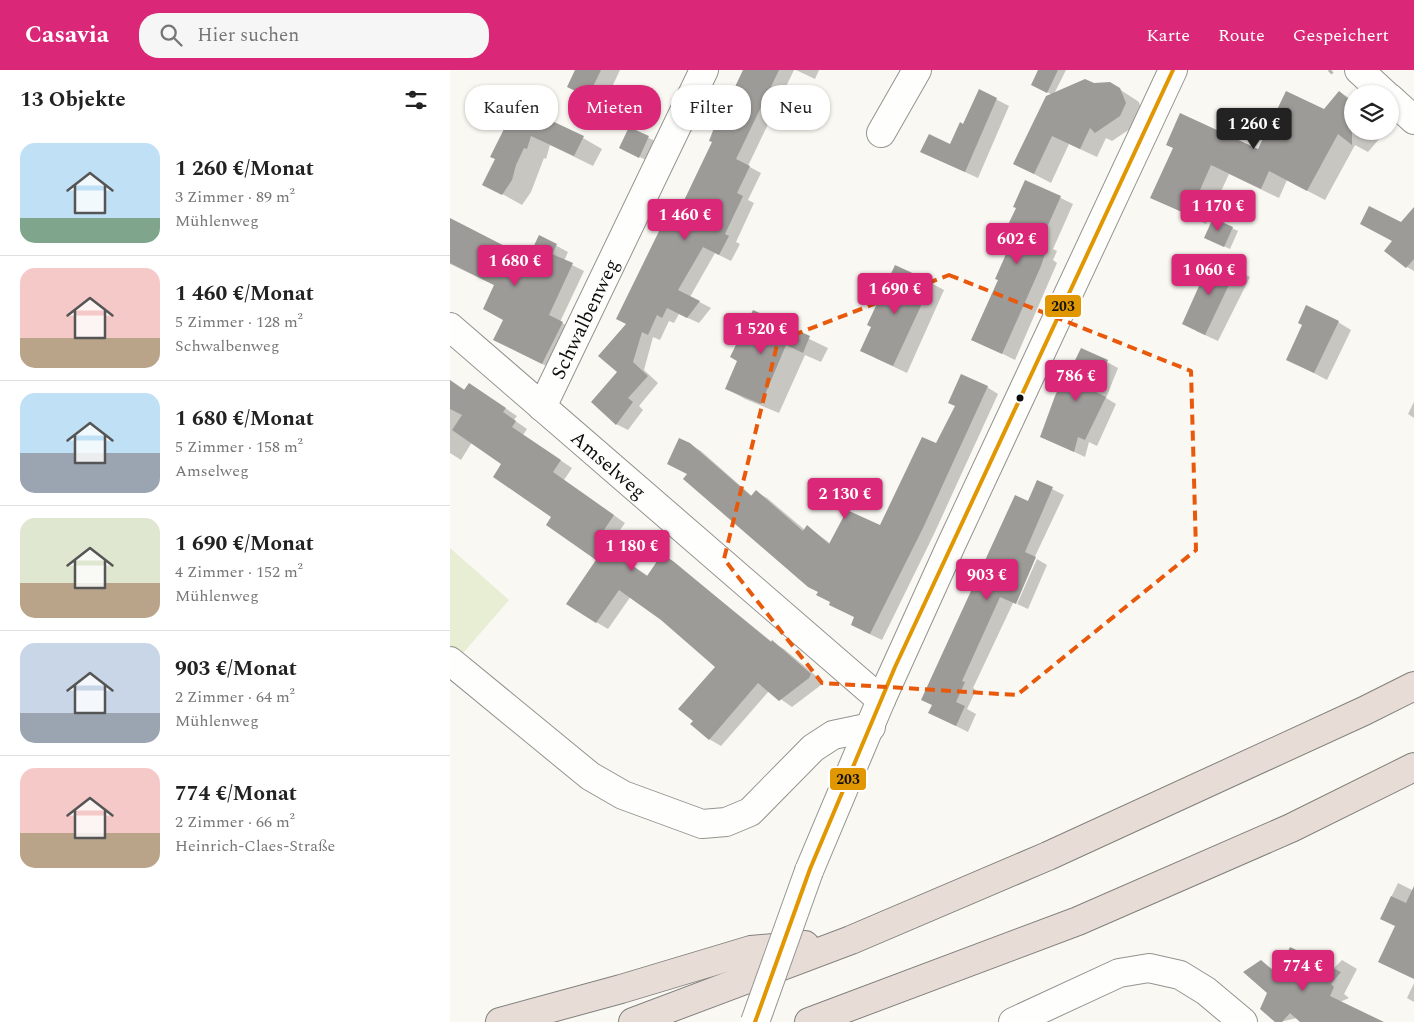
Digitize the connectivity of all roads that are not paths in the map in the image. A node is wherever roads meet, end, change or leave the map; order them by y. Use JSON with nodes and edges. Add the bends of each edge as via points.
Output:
{"nodes":[{"id":1,"x":704,"y":70,"type":"edge"},
{"id":2,"x":918,"y":70,"type":"edge"},
{"id":3,"x":1173,"y":70,"type":"edge"},
{"id":4,"x":1359,"y":70,"type":"edge"},
{"id":5,"x":1375,"y":85,"type":"edge"},
{"id":6,"x":1399,"y":106,"type":"edge"},
{"id":7,"x":1414,"y":120,"type":"edge"},
{"id":8,"x":881,"y":133,"type":"dead end"},
{"id":9,"x":450,"y":328,"type":"edge"},
{"id":10,"x":542,"y":407,"type":"junction"},
{"id":11,"x":450,"y":661,"type":"edge"},
{"id":12,"x":1414,"y":686,"type":"edge"},
{"id":13,"x":881,"y":700,"type":"junction"},
{"id":14,"x":871,"y":727,"type":"junction"},
{"id":15,"x":1414,"y":767,"type":"edge"},
{"id":16,"x":851,"y":940,"type":"junction"},
{"id":17,"x":500,"y":1022,"type":"edge"},
{"id":18,"x":633,"y":1022,"type":"edge"},
{"id":19,"x":755,"y":1022,"type":"edge"},
{"id":20,"x":809,"y":1022,"type":"edge"},
{"id":21,"x":1013,"y":1022,"type":"edge"},
{"id":22,"x":1243,"y":1022,"type":"edge"}],
"edges":[{"from":1,"to":10,"type":"street","name":"Schwalbenweg"},
{"from":2,"to":8,"type":"street"},
{"from":3,"to":13,"type":"street"},
{"from":4,"to":5,"type":"street"},
{"from":6,"to":7,"type":"street"},
{"from":9,"to":10,"type":"street","name":"Amselweg"},
{"from":10,"to":13,"type":"street","name":"Amselweg"},
{"from":11,"to":14,"type":"street","via":[[590,776],[623,795],[702,824],[726,822],[750,812],[813,748],[832,736]]},
{"from":12,"to":16,"type":"highway","via":[[1048,856]]},
{"from":13,"to":14,"type":"street"},
{"from":14,"to":19,"type":"street","bridge":true,"via":[[809,870]]},
{"from":15,"to":20,"type":"highway","via":[[1291,828],[1078,921]]},
{"from":16,"to":17,"type":"highway","via":[[751,950],[621,990]]},
{"from":16,"to":18,"type":"highway"},
{"from":21,"to":22,"type":"street","via":[[1119,973],[1149,968],[1180,975],[1206,991]]}]}
